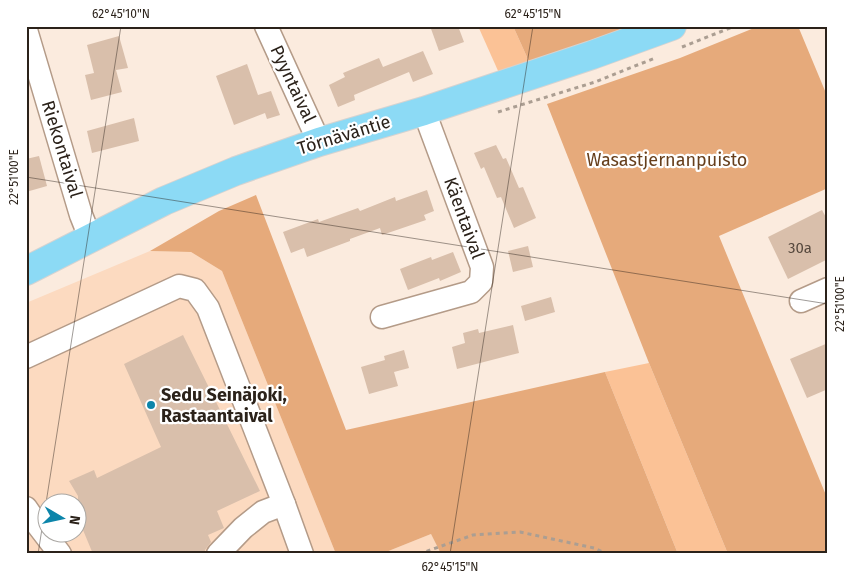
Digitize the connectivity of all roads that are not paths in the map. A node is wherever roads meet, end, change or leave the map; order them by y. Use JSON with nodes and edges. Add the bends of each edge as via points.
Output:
{"nodes":[{"id":1,"x":266,"y":26,"type":"edge"},
{"id":2,"x":26,"y":30,"type":"edge"},
{"id":3,"x":673,"y":38,"type":"edge"},
{"id":4,"x":424,"y":111,"type":"junction"},
{"id":5,"x":319,"y":142,"type":"junction"},
{"id":6,"x":90,"y":240,"type":"junction"},
{"id":7,"x":26,"y":271,"type":"edge"},
{"id":8,"x":828,"y":289,"type":"edge"},
{"id":9,"x":801,"y":301,"type":"dead end"},
{"id":10,"x":382,"y":317,"type":"dead end"},
{"id":11,"x":26,"y":357,"type":"edge"},
{"id":12,"x":284,"y":504,"type":"junction"},
{"id":13,"x":26,"y":508,"type":"edge"},
{"id":14,"x":60,"y":554,"type":"edge"},
{"id":15,"x":218,"y":554,"type":"edge"},
{"id":16,"x":302,"y":554,"type":"edge"}],
"edges":[{"from":1,"to":5,"type":"street","name":"Pyyntaival"},
{"from":2,"to":6,"type":"street","name":"Riekontaival"},
{"from":3,"to":4,"type":"main road","name":"Törnäväntie","via":[[592,55]]},
{"from":4,"to":5,"type":"main road","name":"Törnäväntie"},
{"from":4,"to":10,"type":"street","name":"Käentaival","via":[[482,267],[481,282],[471,292]]},
{"from":5,"to":6,"type":"main road","name":"Törnäväntie","via":[[236,170],[173,197]]},
{"from":6,"to":7,"type":"main road","name":"Törnäväntie"},
{"from":8,"to":9,"type":"street"},
{"from":11,"to":12,"type":"street","via":[[180,286],[195,290],[208,308]]},
{"from":12,"to":15,"type":"street","via":[[263,512]]},
{"from":12,"to":16,"type":"street"},
{"from":13,"to":14,"type":"street"}]}
